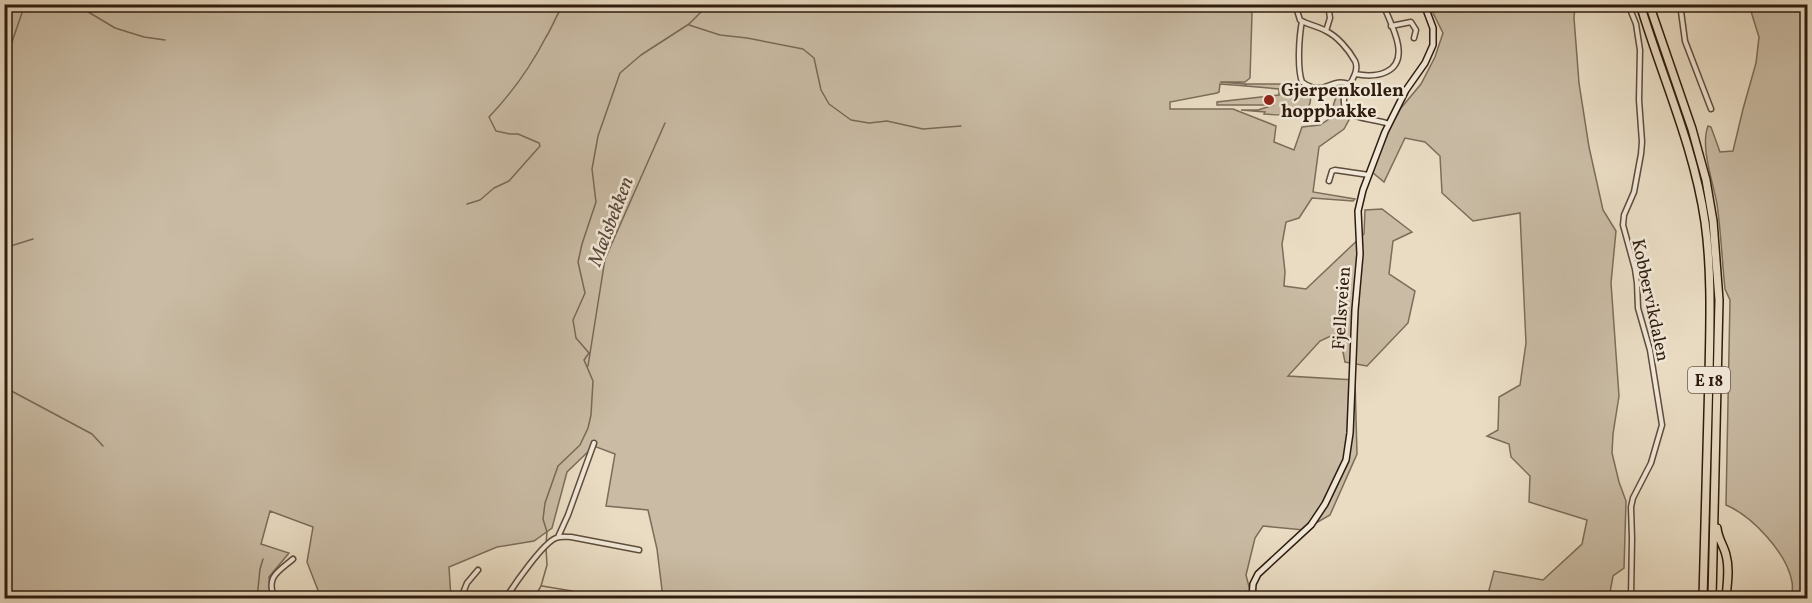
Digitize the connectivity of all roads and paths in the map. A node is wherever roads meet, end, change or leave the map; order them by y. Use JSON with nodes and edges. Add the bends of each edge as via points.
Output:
{"nodes":[{"id":1,"x":1295,"y":4,"type":"edge"},
{"id":2,"x":1348,"y":4,"type":"edge"},
{"id":3,"x":1383,"y":4,"type":"edge"},
{"id":4,"x":1424,"y":4,"type":"edge"},
{"id":5,"x":1628,"y":4,"type":"edge"},
{"id":6,"x":1639,"y":4,"type":"edge"},
{"id":7,"x":1649,"y":4,"type":"edge"},
{"id":8,"x":1680,"y":4,"type":"edge"},
{"id":9,"x":1328,"y":7,"type":"edge"},
{"id":10,"x":1302,"y":21,"type":"junction"},
{"id":11,"x":1391,"y":26,"type":"junction"},
{"id":12,"x":1326,"y":31,"type":"junction"},
{"id":13,"x":1414,"y":38,"type":"dead end"},
{"id":14,"x":1355,"y":74,"type":"junction"},
{"id":15,"x":1350,"y":84,"type":"junction"},
{"id":16,"x":1711,"y":109,"type":"dead end"},
{"id":17,"x":1389,"y":124,"type":"junction"},
{"id":18,"x":1369,"y":175,"type":"junction"},
{"id":19,"x":1329,"y":182,"type":"dead end"},
{"id":20,"x":594,"y":444,"type":"dead end"},
{"id":21,"x":1714,"y":497,"type":"junction"},
{"id":22,"x":558,"y":537,"type":"junction"},
{"id":23,"x":639,"y":550,"type":"dead end"},
{"id":24,"x":293,"y":559,"type":"dead end"},
{"id":25,"x":478,"y":570,"type":"dead end"},
{"id":26,"x":274,"y":598,"type":"edge"},
{"id":27,"x":461,"y":598,"type":"edge"},
{"id":28,"x":506,"y":598,"type":"edge"},
{"id":29,"x":1252,"y":598,"type":"edge"},
{"id":30,"x":1631,"y":598,"type":"edge"},
{"id":31,"x":1703,"y":598,"type":"edge"},
{"id":32,"x":1712,"y":598,"type":"edge"},
{"id":33,"x":1726,"y":598,"type":"edge"}],
"edges":[{"from":1,"to":10,"type":"street"},
{"from":2,"to":9,"type":"street"},
{"from":3,"to":11,"type":"street"},
{"from":4,"to":17,"type":"main road","name":"Fjellsveien","via":[[1433,28],[1432,45]]},
{"from":5,"to":30,"type":"street","name":"Kobbervikdalen","via":[[1640,50],[1642,142],[1634,192],[1623,225],[1635,269],[1638,308],[1650,350],[1662,425],[1651,463],[1630,507]]},
{"from":6,"to":31,"type":"highway","number":"E 18","via":[[1693,162],[1707,243],[1710,300]]},
{"from":7,"to":21,"type":"highway","number":"E 18","via":[[1692,129],[1713,221],[1719,300]]},
{"from":8,"to":16,"type":"street","via":[[1685,41]]},
{"from":9,"to":12,"type":"street"},
{"from":10,"to":12,"type":"street"},
{"from":10,"to":15,"type":"street","via":[[1302,82],[1318,89],[1337,82]]},
{"from":11,"to":13,"type":"street","via":[[1411,22],[1416,30]]},
{"from":11,"to":14,"type":"street","via":[[1399,48],[1392,68],[1375,76]]},
{"from":12,"to":14,"type":"street","via":[[1354,59]]},
{"from":14,"to":15,"type":"street"},
{"from":15,"to":17,"type":"street","via":[[1344,105],[1349,113]]},
{"from":17,"to":18,"type":"main road","name":"Fjellsveien"},
{"from":18,"to":19,"type":"street","via":[[1334,170]]},
{"from":18,"to":29,"type":"main road","name":"Fjellsveien","via":[[1358,211],[1360,254],[1346,460],[1329,498],[1311,525],[1258,574]]},
{"from":20,"to":22,"type":"street"},
{"from":21,"to":32,"type":"highway","number":"E 18"},
{"from":21,"to":33,"type":"highway","via":[[1717,533],[1728,562]]},
{"from":22,"to":23,"type":"street"},
{"from":22,"to":28,"type":"street"},
{"from":24,"to":26,"type":"street","via":[[273,578]]},
{"from":25,"to":27,"type":"street"}]}
